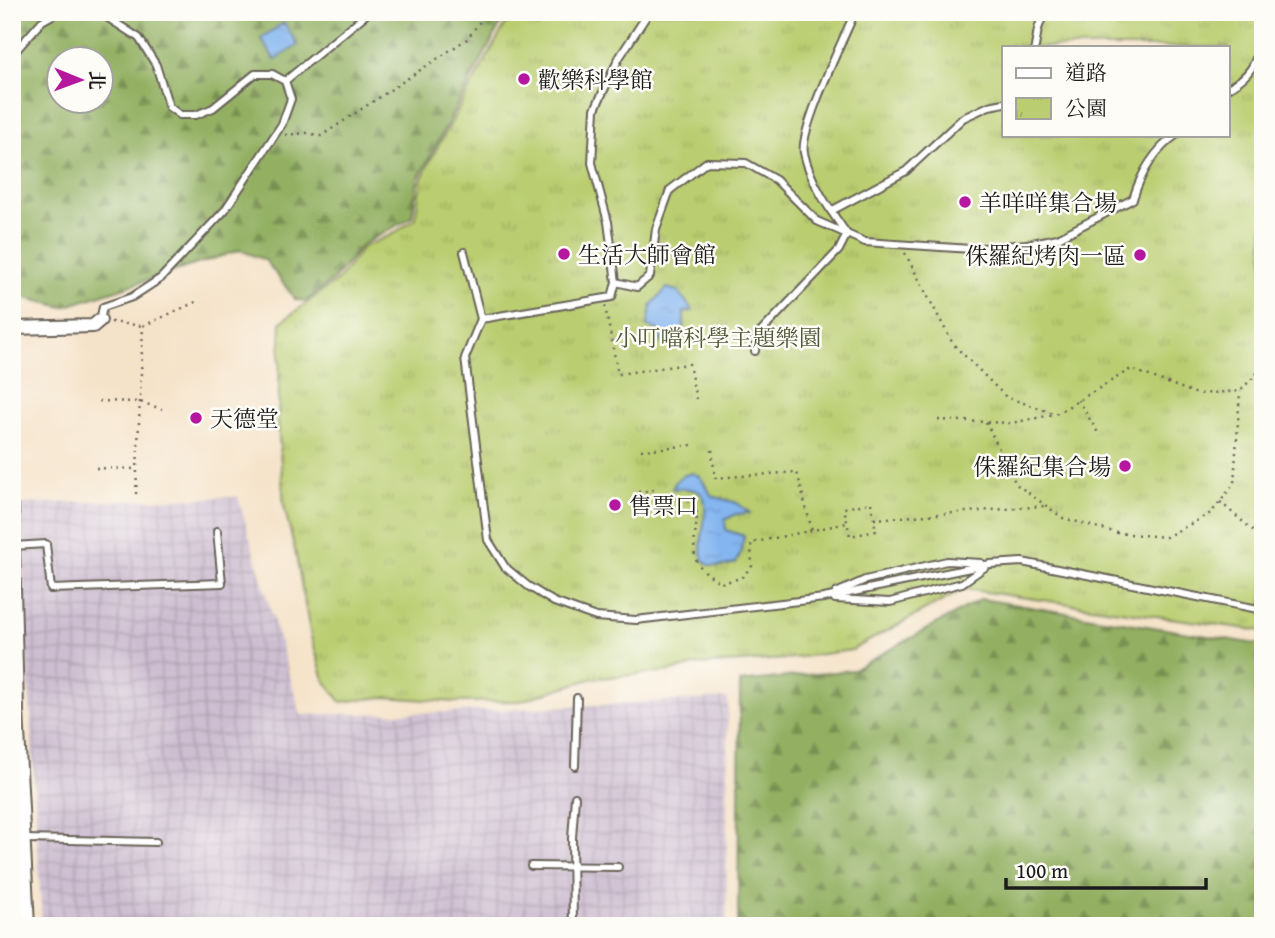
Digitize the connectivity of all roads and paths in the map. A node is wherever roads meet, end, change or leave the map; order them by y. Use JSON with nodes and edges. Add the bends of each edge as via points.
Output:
{"nodes":[{"id":1,"x":58,"y":12,"type":"edge"},
{"id":2,"x":99,"y":12,"type":"edge"},
{"id":3,"x":369,"y":12,"type":"edge"},
{"id":4,"x":487,"y":12,"type":"edge"},
{"id":5,"x":649,"y":12,"type":"edge"},
{"id":6,"x":855,"y":12,"type":"edge"},
{"id":7,"x":1044,"y":12,"type":"edge"},
{"id":8,"x":1253,"y":12,"type":"edge"},
{"id":9,"x":1263,"y":27,"type":"edge"},
{"id":10,"x":1263,"y":38,"type":"edge"},
{"id":11,"x":1035,"y":46,"type":"edge"},
{"id":12,"x":12,"y":55,"type":"edge"},
{"id":13,"x":285,"y":81,"type":"junction"},
{"id":14,"x":1230,"y":87,"type":"edge"},
{"id":15,"x":1002,"y":103,"type":"edge"},
{"id":16,"x":282,"y":124,"type":"junction"},
{"id":17,"x":1174,"y":136,"type":"edge"},
{"id":18,"x":831,"y":211,"type":"junction"},
{"id":19,"x":846,"y":234,"type":"junction"},
{"id":20,"x":900,"y":244,"type":"junction"},
{"id":21,"x":464,"y":252,"type":"dead end"},
{"id":22,"x":616,"y":282,"type":"junction"},
{"id":23,"x":604,"y":299,"type":"junction"},
{"id":24,"x":198,"y":301,"type":"dead end"},
{"id":25,"x":481,"y":319,"type":"junction"},
{"id":26,"x":100,"y":320,"type":"junction"},
{"id":27,"x":143,"y":327,"type":"junction"},
{"id":28,"x":12,"y":328,"type":"edge"},
{"id":29,"x":755,"y":351,"type":"dead end"},
{"id":30,"x":1263,"y":367,"type":"edge"},
{"id":31,"x":1240,"y":391,"type":"junction"},
{"id":32,"x":696,"y":399,"type":"dead end"},
{"id":33,"x":1078,"y":400,"type":"junction"},
{"id":34,"x":99,"y":401,"type":"dead end"},
{"id":35,"x":140,"y":402,"type":"junction"},
{"id":36,"x":162,"y":409,"type":"dead end"},
{"id":37,"x":1056,"y":414,"type":"junction"},
{"id":38,"x":938,"y":420,"type":"dead end"},
{"id":39,"x":986,"y":422,"type":"junction"},
{"id":40,"x":1100,"y":436,"type":"dead end"},
{"id":41,"x":693,"y":445,"type":"dead end"},
{"id":42,"x":641,"y":450,"type":"dead end"},
{"id":43,"x":712,"y":450,"type":"dead end"},
{"id":44,"x":96,"y":468,"type":"dead end"},
{"id":45,"x":137,"y":469,"type":"junction"},
{"id":46,"x":638,"y":492,"type":"dead end"},
{"id":47,"x":136,"y":494,"type":"dead end"},
{"id":48,"x":1220,"y":502,"type":"junction"},
{"id":49,"x":1046,"y":505,"type":"junction"},
{"id":50,"x":12,"y":508,"type":"edge"},
{"id":51,"x":874,"y":519,"type":"junction"},
{"id":52,"x":848,"y":523,"type":"junction"},
{"id":53,"x":217,"y":531,"type":"dead end"},
{"id":54,"x":812,"y":531,"type":"junction"},
{"id":55,"x":1263,"y":539,"type":"edge"},
{"id":56,"x":13,"y":546,"type":"edge"},
{"id":57,"x":989,"y":564,"type":"junction"},
{"id":58,"x":824,"y":598,"type":"junction"},
{"id":59,"x":1263,"y":610,"type":"edge"},
{"id":60,"x":577,"y":698,"type":"dead end"},
{"id":61,"x":575,"y":766,"type":"dead end"},
{"id":62,"x":575,"y":797,"type":"dead end"},
{"id":63,"x":25,"y":839,"type":"junction"},
{"id":64,"x":156,"y":842,"type":"dead end"},
{"id":65,"x":531,"y":866,"type":"dead end"},
{"id":66,"x":573,"y":866,"type":"junction"},
{"id":67,"x":618,"y":867,"type":"dead end"},
{"id":68,"x":29,"y":926,"type":"edge"},
{"id":69,"x":573,"y":926,"type":"edge"}],
"edges":[{"from":1,"to":12,"type":"lane","via":[[42,21]]},
{"from":2,"to":13,"type":"lane","via":[[139,38],[156,65],[169,107],[180,115],[197,115],[213,108],[255,74],[272,74]]},
{"from":3,"to":13,"type":"lane"},
{"from":4,"to":16,"type":"path","via":[[467,39],[321,136],[286,135]]},
{"from":5,"to":22,"type":"lane","via":[[618,58],[595,109],[592,163],[608,222]]},
{"from":6,"to":18,"type":"lane","via":[[814,105],[803,151]]},
{"from":7,"to":11,"type":"lane"},
{"from":8,"to":9,"type":"lane"},
{"from":10,"to":14,"type":"lane","via":[[1245,79]]},
{"from":13,"to":16,"type":"lane","via":[[291,99]]},
{"from":15,"to":18,"type":"lane","via":[[963,118],[906,171]]},
{"from":16,"to":26,"type":"lane","via":[[225,210],[161,278],[132,297],[103,307]]},
{"from":17,"to":20,"type":"lane","via":[[1141,173],[1133,199],[1058,238],[971,249]]},
{"from":18,"to":19,"type":"lane"},
{"from":19,"to":20,"type":"lane","via":[[865,242]]},
{"from":19,"to":22,"type":"lane","via":[[817,221],[776,180],[746,163],[707,162],[670,190],[656,229],[649,276],[637,287]]},
{"from":19,"to":29,"type":"lane","via":[[839,250],[756,337]]},
{"from":20,"to":37,"type":"path","via":[[953,344],[1006,397]]},
{"from":21,"to":25,"type":"lane"},
{"from":22,"to":23,"type":"lane","via":[[612,298]]},
{"from":23,"to":25,"type":"lane"},
{"from":23,"to":32,"type":"path","via":[[618,374],[689,364]]},
{"from":24,"to":27,"type":"path"},
{"from":25,"to":58,"type":"lane","via":[[465,358],[488,540],[505,567],[528,586],[554,602],[596,617],[636,620]]},
{"from":26,"to":27,"type":"path"},
{"from":26,"to":28,"type":"street","via":[[93,326]]},
{"from":27,"to":35,"type":"path"},
{"from":30,"to":31,"type":"path"},
{"from":31,"to":33,"type":"path","via":[[1197,394],[1131,369]]},
{"from":31,"to":48,"type":"path","via":[[1234,484]]},
{"from":33,"to":37,"type":"path"},
{"from":33,"to":40,"type":"path"},
{"from":34,"to":35,"type":"path"},
{"from":35,"to":36,"type":"path"},
{"from":35,"to":45,"type":"path"},
{"from":37,"to":39,"type":"path","via":[[1011,423]]},
{"from":38,"to":39,"type":"path"},
{"from":39,"to":49,"type":"path","via":[[1016,484]]},
{"from":41,"to":42,"type":"path"},
{"from":43,"to":54,"type":"path","via":[[715,478],[797,472]]},
{"from":44,"to":45,"type":"path"},
{"from":45,"to":47,"type":"path"},
{"from":46,"to":54,"type":"path","via":[[654,490],[659,500],[680,497],[693,504],[698,518],[695,558],[721,583],[741,578],[752,566],[751,543]]},
{"from":48,"to":49,"type":"path","via":[[1211,513],[1166,537],[1116,533],[1063,518]]},
{"from":48,"to":55,"type":"path"},
{"from":49,"to":51,"type":"path"},
{"from":50,"to":56,"type":"street"},
{"from":51,"to":52,"type":"path","via":[[876,531],[850,536]]},
{"from":51,"to":52,"type":"path","via":[[870,503],[844,508]]},
{"from":52,"to":54,"type":"path"},
{"from":53,"to":56,"type":"lane","via":[[222,583],[51,589],[46,544]]},
{"from":56,"to":63,"type":"street"},
{"from":57,"to":58,"type":"lane"},
{"from":57,"to":58,"type":"lane","via":[[947,561],[865,580]]},
{"from":57,"to":58,"type":"lane","via":[[962,583],[890,602]]},
{"from":57,"to":59,"type":"lane","via":[[1022,562]]},
{"from":60,"to":61,"type":"lane"},
{"from":62,"to":66,"type":"lane"},
{"from":63,"to":64,"type":"lane"},
{"from":63,"to":68,"type":"street"},
{"from":65,"to":66,"type":"lane"},
{"from":66,"to":67,"type":"lane"},
{"from":66,"to":69,"type":"lane"}]}
